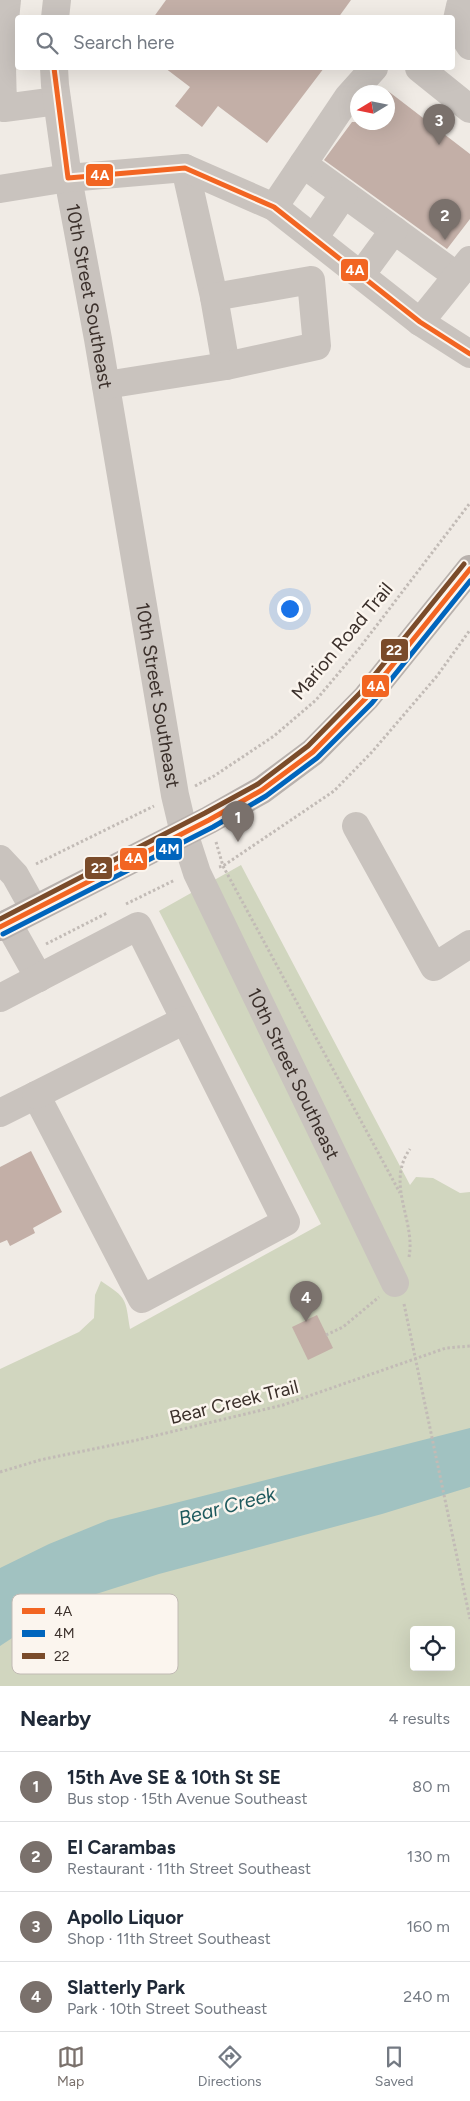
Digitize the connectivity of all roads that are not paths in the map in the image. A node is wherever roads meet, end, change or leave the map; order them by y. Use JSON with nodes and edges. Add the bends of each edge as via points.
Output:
{"nodes":[{"id":1,"x":6,"y":0,"type":"edge"},
{"id":2,"x":57,"y":0,"type":"edge"},
{"id":3,"x":465,"y":0,"type":"edge"},
{"id":4,"x":55,"y":15,"type":"edge"},
{"id":5,"x":470,"y":46,"type":"edge"},
{"id":6,"x":54,"y":70,"type":"edge"},
{"id":7,"x":372,"y":70,"type":"edge"},
{"id":8,"x":421,"y":70,"type":"edge"},
{"id":9,"x":57,"y":101,"type":"junction"},
{"id":10,"x":470,"y":109,"type":"edge"},
{"id":11,"x":304,"y":164,"type":"junction"},
{"id":12,"x":185,"y":168,"type":"junction"},
{"id":13,"x":68,"y":178,"type":"junction"},
{"id":14,"x":0,"y":189,"type":"edge"},
{"id":15,"x":344,"y":194,"type":"junction"},
{"id":16,"x":274,"y":207,"type":"junction"},
{"id":17,"x":394,"y":230,"type":"junction"},
{"id":18,"x":314,"y":238,"type":"junction"},
{"id":19,"x":463,"y":268,"type":"edge"},
{"id":20,"x":361,"y":275,"type":"junction"},
{"id":21,"x":214,"y":297,"type":"junction"},
{"id":22,"x":420,"y":322,"type":"junction"},
{"id":23,"x":467,"y":346,"type":"edge"},
{"id":24,"x":226,"y":366,"type":"junction"},
{"id":25,"x":106,"y":385,"type":"junction"},
{"id":26,"x":470,"y":569,"type":"edge"},
{"id":27,"x":356,"y":826,"type":"dead end"},
{"id":28,"x":184,"y":833,"type":"junction"},
{"id":29,"x":8,"y":867,"type":"edge"},
{"id":30,"x":34,"y":909,"type":"junction"},
{"id":31,"x":4,"y":925,"type":"edge"},
{"id":32,"x":470,"y":944,"type":"edge"},
{"id":33,"x":38,"y":978,"type":"junction"},
{"id":34,"x":0,"y":998,"type":"edge"},
{"id":35,"x":185,"y":1020,"type":"junction"},
{"id":36,"x":36,"y":1096,"type":"junction"},
{"id":37,"x":0,"y":1113,"type":"edge"},
{"id":38,"x":395,"y":1283,"type":"road end"}],
"edges":[{"from":1,"to":9,"type":"street","via":[[1,52],[6,119]]},
{"from":2,"to":4,"type":"street"},
{"from":3,"to":5,"type":"street","via":[[460,6],[456,24]]},
{"from":6,"to":9,"type":"street","name":"10th Street Southeast"},
{"from":7,"to":11,"type":"street","via":[[348,97]]},
{"from":8,"to":10,"type":"street"},
{"from":9,"to":13,"type":"street","name":"10th Street Southeast"},
{"from":11,"to":15,"type":"street"},
{"from":11,"to":16,"type":"street"},
{"from":12,"to":13,"type":"street"},
{"from":12,"to":16,"type":"street"},
{"from":12,"to":21,"type":"street"},
{"from":13,"to":14,"type":"street"},
{"from":13,"to":25,"type":"street","name":"10th Street Southeast"},
{"from":15,"to":17,"type":"street"},
{"from":15,"to":18,"type":"street"},
{"from":16,"to":18,"type":"street"},
{"from":17,"to":19,"type":"street"},
{"from":17,"to":20,"type":"street"},
{"from":18,"to":20,"type":"street"},
{"from":19,"to":22,"type":"street"},
{"from":20,"to":22,"type":"street"},
{"from":21,"to":24,"type":"street"},
{"from":21,"to":24,"type":"street","via":[[310,280],[317,346]]},
{"from":22,"to":23,"type":"street"},
{"from":24,"to":25,"type":"street"},
{"from":25,"to":28,"type":"street","name":"10th Street Southeast"},
{"from":26,"to":28,"type":"main road","via":[[366,698],[313,752],[262,790]]},
{"from":27,"to":32,"type":"street","via":[[434,967]]},
{"from":28,"to":30,"type":"main road"},
{"from":28,"to":38,"type":"street","name":"10th Street Southeast","via":[[197,873]]},
{"from":29,"to":30,"type":"street"},
{"from":30,"to":31,"type":"main road"},
{"from":31,"to":33,"type":"street"},
{"from":33,"to":34,"type":"street"},
{"from":33,"to":35,"type":"street","via":[[138,926]]},
{"from":35,"to":36,"type":"street"},
{"from":35,"to":36,"type":"street","via":[[286,1222],[142,1299]]},
{"from":36,"to":37,"type":"street"}]}
